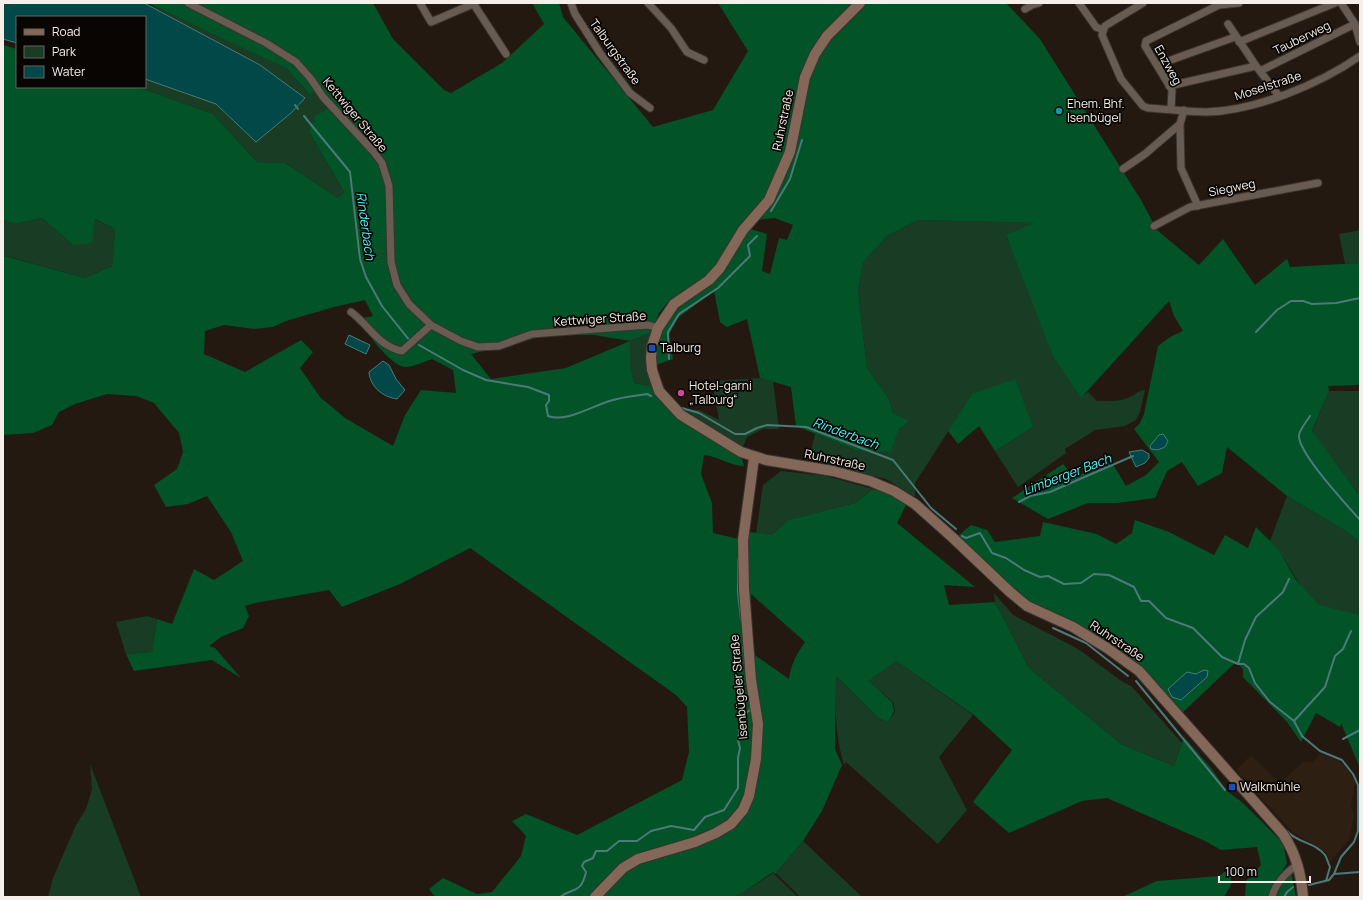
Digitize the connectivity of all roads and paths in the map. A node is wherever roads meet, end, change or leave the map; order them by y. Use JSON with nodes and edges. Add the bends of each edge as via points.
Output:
{"nodes":[{"id":1,"x":188,"y":3,"type":"edge"},
{"id":2,"x":420,"y":3,"type":"edge"},
{"id":3,"x":473,"y":3,"type":"edge"},
{"id":4,"x":571,"y":3,"type":"edge"},
{"id":5,"x":648,"y":3,"type":"edge"},
{"id":6,"x":860,"y":3,"type":"edge"},
{"id":7,"x":1039,"y":3,"type":"edge"},
{"id":8,"x":1079,"y":3,"type":"edge"},
{"id":9,"x":1143,"y":3,"type":"edge"},
{"id":10,"x":1239,"y":3,"type":"edge"},
{"id":11,"x":1335,"y":3,"type":"edge"},
{"id":12,"x":1340,"y":3,"type":"edge"},
{"id":13,"x":1025,"y":9,"type":"dead end"},
{"id":14,"x":1228,"y":24,"type":"dead end"},
{"id":15,"x":1355,"y":24,"type":"junction"},
{"id":16,"x":1103,"y":30,"type":"junction"},
{"id":17,"x":1237,"y":39,"type":"junction"},
{"id":18,"x":1360,"y":42,"type":"edge"},
{"id":19,"x":506,"y":54,"type":"dead end"},
{"id":20,"x":1360,"y":56,"type":"edge"},
{"id":21,"x":704,"y":60,"type":"dead end"},
{"id":22,"x":1156,"y":66,"type":"junction"},
{"id":23,"x":1258,"y":69,"type":"junction"},
{"id":24,"x":1169,"y":86,"type":"junction"},
{"id":25,"x":1278,"y":96,"type":"junction"},
{"id":26,"x":650,"y":108,"type":"dead end"},
{"id":27,"x":1171,"y":109,"type":"junction"},
{"id":28,"x":1184,"y":110,"type":"junction"},
{"id":29,"x":1180,"y":124,"type":"junction"},
{"id":30,"x":1123,"y":169,"type":"dead end"},
{"id":31,"x":1318,"y":183,"type":"dead end"},
{"id":32,"x":1198,"y":206,"type":"junction"},
{"id":33,"x":1154,"y":226,"type":"dead end"},
{"id":34,"x":351,"y":312,"type":"dead end"},
{"id":35,"x":432,"y":325,"type":"junction"},
{"id":36,"x":658,"y":328,"type":"junction"},
{"id":37,"x":754,"y":458,"type":"junction"},
{"id":38,"x":1298,"y":864,"type":"junction"},
{"id":39,"x":595,"y":897,"type":"edge"},
{"id":40,"x":1272,"y":897,"type":"edge"},
{"id":41,"x":1303,"y":897,"type":"edge"}],
"edges":[{"from":1,"to":35,"type":"street","name":"Kettwiger Straße","via":[[266,43],[296,62],[323,97],[373,151],[382,163],[389,186],[391,262],[397,285],[409,304]]},
{"from":2,"to":3,"type":"street","via":[[431,22]]},
{"from":3,"to":19,"type":"street"},
{"from":4,"to":26,"type":"street","name":"Talburgstraße","via":[[600,54],[630,93]]},
{"from":5,"to":21,"type":"street","via":[[671,28],[688,52]]},
{"from":6,"to":36,"type":"main road","name":"Ruhrstraße","via":[[827,36],[815,54],[806,77],[790,152],[768,200],[743,230],[720,268],[709,280],[674,304]]},
{"from":7,"to":13,"type":"street"},
{"from":8,"to":16,"type":"street","via":[[1096,27]]},
{"from":9,"to":16,"type":"street"},
{"from":10,"to":22,"type":"street","name":"Enzweg","via":[[1219,6],[1146,42],[1145,46]]},
{"from":11,"to":17,"type":"street"},
{"from":12,"to":15,"type":"street"},
{"from":14,"to":17,"type":"street"},
{"from":15,"to":18,"type":"street"},
{"from":15,"to":23,"type":"street","name":"Tauberweg"},
{"from":16,"to":27,"type":"street","name":"Moselstraße","via":[[1102,35],[1121,79],[1143,106]]},
{"from":17,"to":22,"type":"street"},
{"from":17,"to":23,"type":"street"},
{"from":20,"to":25,"type":"street","name":"Moselstraße","via":[[1320,79]]},
{"from":22,"to":24,"type":"street","name":"Enzweg"},
{"from":23,"to":24,"type":"street","name":"Tauberweg"},
{"from":23,"to":25,"type":"street"},
{"from":24,"to":27,"type":"street","name":"Enzweg","via":[[1172,90]]},
{"from":25,"to":28,"type":"street","name":"Moselstraße","via":[[1238,108],[1206,112]]},
{"from":27,"to":28,"type":"street","name":"Moselstraße"},
{"from":28,"to":29,"type":"street"},
{"from":29,"to":30,"type":"street"},
{"from":29,"to":32,"type":"street","via":[[1181,168]]},
{"from":31,"to":32,"type":"street","name":"Siegweg"},
{"from":32,"to":33,"type":"street","name":"Siegweg","via":[[1190,207]]},
{"from":34,"to":35,"type":"street","via":[[385,345],[402,351]]},
{"from":35,"to":36,"type":"street","name":"Kettwiger Straße","via":[[478,347],[499,346],[532,334],[648,325]]},
{"from":36,"to":37,"type":"main road","name":"Ruhrstraße","via":[[651,358],[655,379],[663,395],[681,415],[702,430]]},
{"from":37,"to":38,"type":"main road","name":"Ruhrstraße","via":[[833,471],[870,481],[894,491],[926,514],[1027,606],[1073,627],[1126,662],[1147,679],[1283,834]]},
{"from":37,"to":39,"type":"main road","name":"Isenbügeler Straße","via":[[743,540],[750,680],[758,724],[756,759],[749,796],[743,810],[731,824],[695,842],[638,859],[624,868]]},
{"from":38,"to":40,"type":"street","via":[[1287,873],[1274,890]]},
{"from":38,"to":41,"type":"main road","name":"Ruhrstraße"}]}
